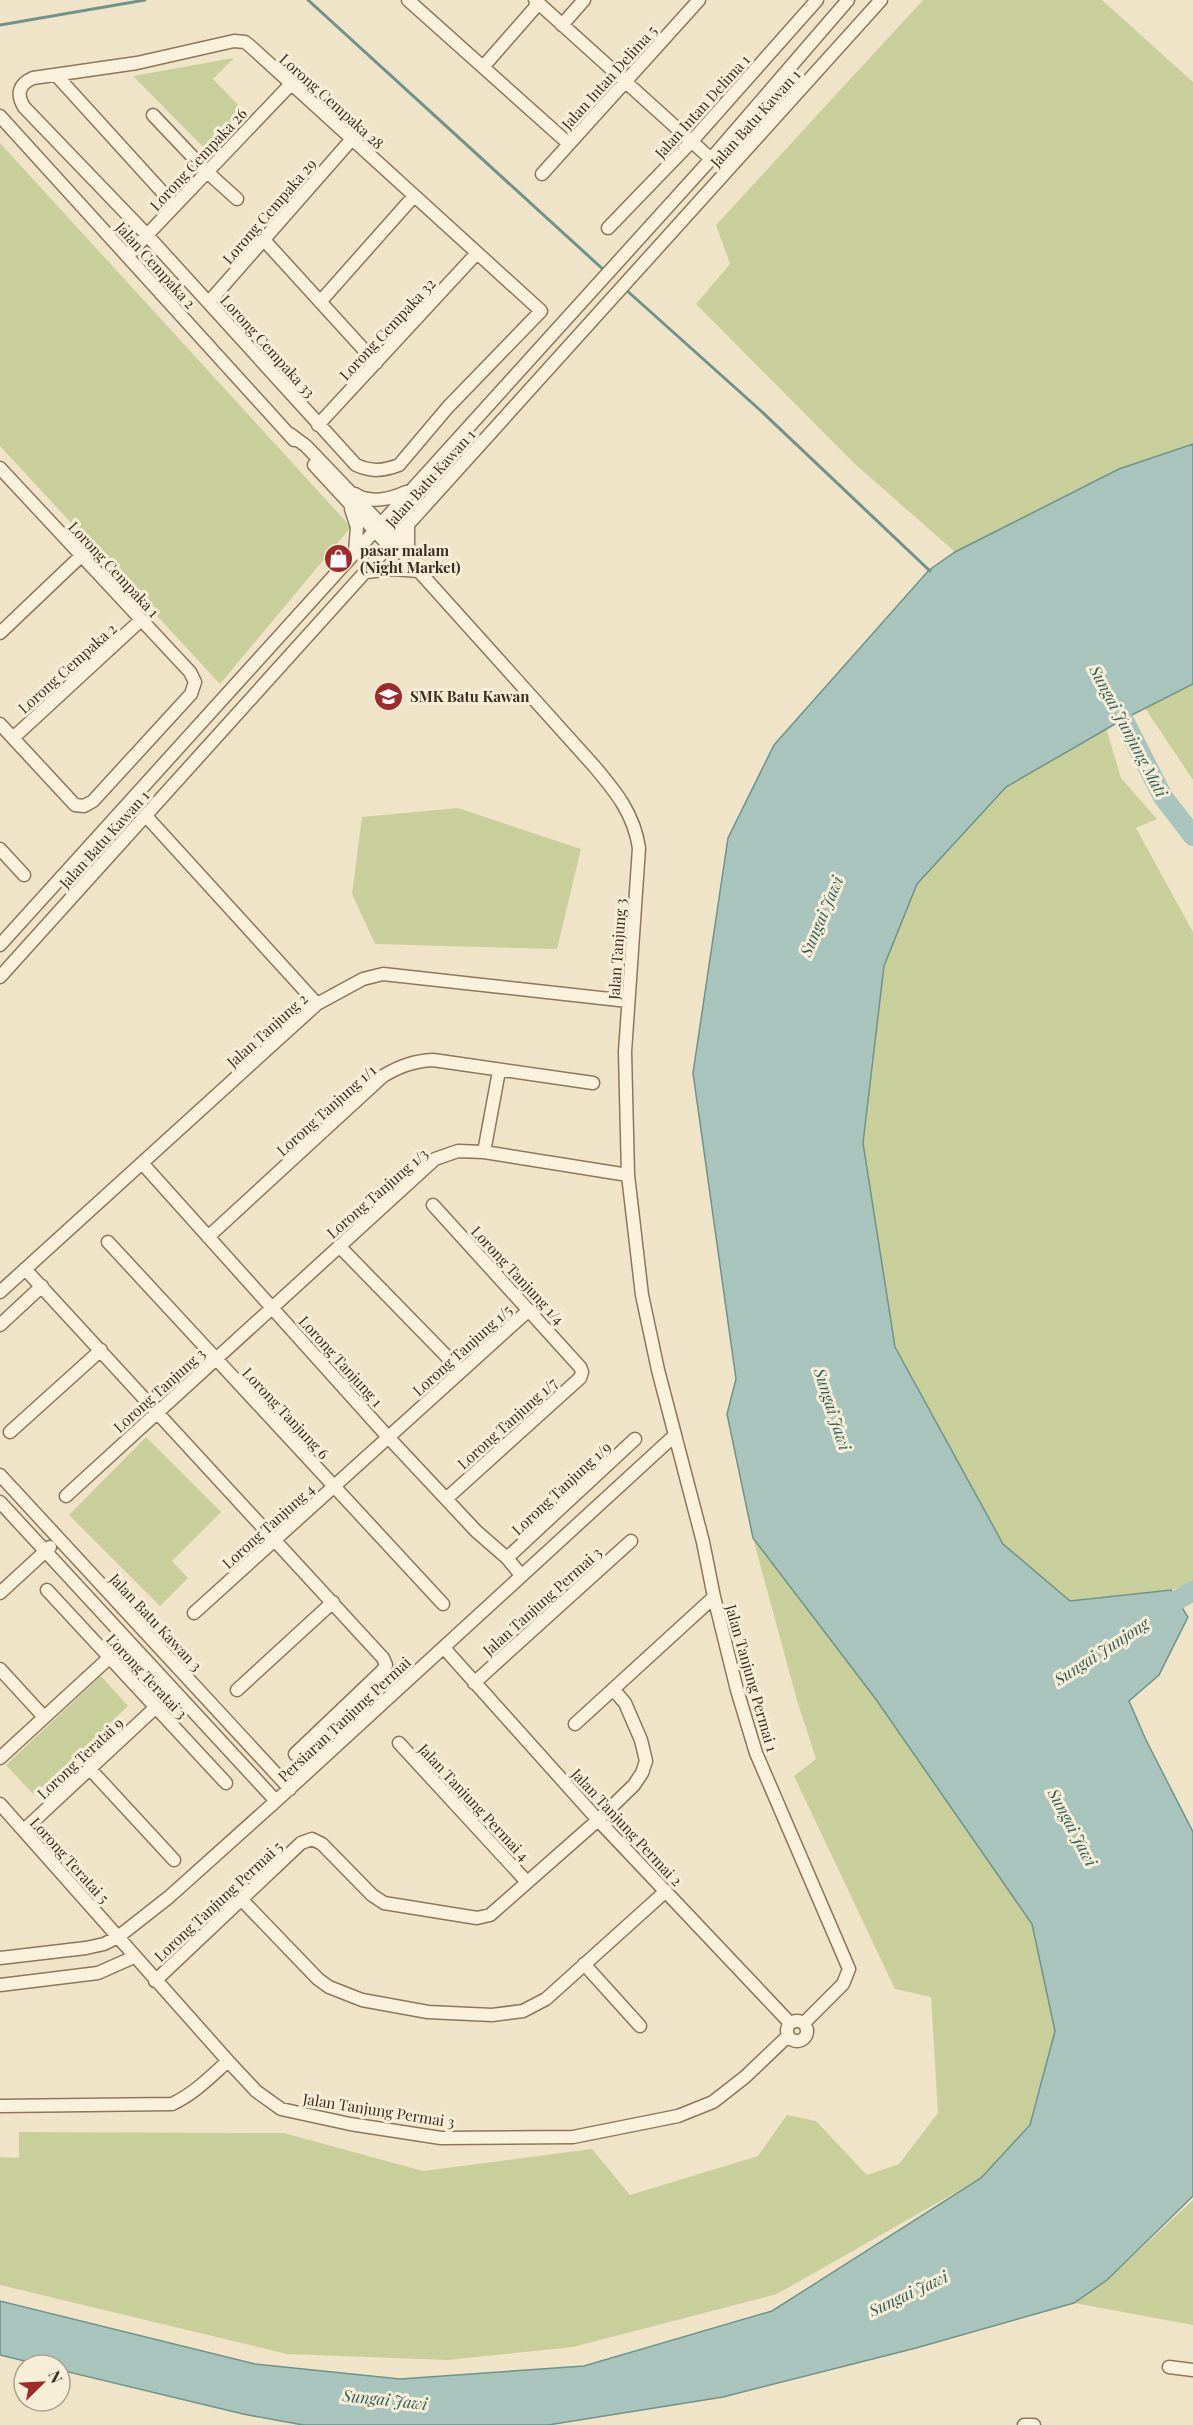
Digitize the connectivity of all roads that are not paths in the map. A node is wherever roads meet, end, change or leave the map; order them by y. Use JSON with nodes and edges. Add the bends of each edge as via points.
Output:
{"nodes":[{"id":1,"x":408,"y":0,"type":"edge"},
{"id":2,"x":584,"y":0,"type":"edge"},
{"id":3,"x":699,"y":0,"type":"edge"},
{"id":4,"x":848,"y":0,"type":"edge"},
{"id":5,"x":881,"y":0,"type":"edge"},
{"id":6,"x":812,"y":1,"type":"edge"},
{"id":7,"x":537,"y":2,"type":"edge"},
{"id":8,"x":836,"y":13,"type":"junction"},
{"id":9,"x":562,"y":25,"type":"junction"},
{"id":10,"x":483,"y":67,"type":"junction"},
{"id":11,"x":56,"y":75,"type":"junction"},
{"id":12,"x":626,"y":81,"type":"junction"},
{"id":13,"x":291,"y":84,"type":"junction"},
{"id":14,"x":153,"y":115,"type":"dead end"},
{"id":15,"x":0,"y":116,"type":"edge"},
{"id":16,"x":352,"y":139,"type":"junction"},
{"id":17,"x":692,"y":141,"type":"junction"},
{"id":18,"x":569,"y":144,"type":"junction"},
{"id":19,"x":711,"y":159,"type":"junction"},
{"id":20,"x":206,"y":171,"type":"junction"},
{"id":21,"x":542,"y":174,"type":"dead end"},
{"id":22,"x":414,"y":196,"type":"junction"},
{"id":23,"x":237,"y":199,"type":"dead end"},
{"id":24,"x":175,"y":206,"type":"junction"},
{"id":25,"x":608,"y":228,"type":"dead end"},
{"id":26,"x":147,"y":235,"type":"junction"},
{"id":27,"x":264,"y":240,"type":"junction"},
{"id":28,"x":477,"y":253,"type":"junction"},
{"id":29,"x":127,"y":256,"type":"junction"},
{"id":30,"x":209,"y":302,"type":"junction"},
{"id":31,"x":320,"y":302,"type":"junction"},
{"id":32,"x":541,"y":311,"type":"joint"},
{"id":33,"x":376,"y":363,"type":"junction"},
{"id":34,"x":318,"y":424,"type":"junction"},
{"id":35,"x":290,"y":434,"type":"junction"},
{"id":36,"x":0,"y":468,"type":"edge"},
{"id":37,"x":349,"y":490,"type":"junction"},
{"id":38,"x":411,"y":490,"type":"junction"},
{"id":39,"x":350,"y":505,"type":"junction"},
{"id":40,"x":408,"y":525,"type":"junction"},
{"id":41,"x":377,"y":527,"type":"junction"},
{"id":42,"x":394,"y":544,"type":"junction"},
{"id":43,"x":355,"y":552,"type":"junction"},
{"id":44,"x":81,"y":556,"type":"junction"},
{"id":45,"x":416,"y":568,"type":"junction"},
{"id":46,"x":366,"y":572,"type":"junction"},
{"id":47,"x":141,"y":620,"type":"junction"},
{"id":48,"x":0,"y":633,"type":"edge"},
{"id":49,"x":0,"y":724,"type":"edge"},
{"id":50,"x":13,"y":738,"type":"junction"},
{"id":51,"x":146,"y":816,"type":"junction"},
{"id":52,"x":0,"y":849,"type":"edge"},
{"id":53,"x":24,"y":875,"type":"dead end"},
{"id":54,"x":0,"y":945,"type":"edge"},
{"id":55,"x":0,"y":976,"type":"edge"},
{"id":56,"x":628,"y":1001,"type":"junction"},
{"id":57,"x":317,"y":1004,"type":"junction"},
{"id":58,"x":499,"y":1071,"type":"junction"},
{"id":59,"x":593,"y":1083,"type":"dead end"},
{"id":60,"x":484,"y":1152,"type":"junction"},
{"id":61,"x":142,"y":1163,"type":"junction"},
{"id":62,"x":628,"y":1175,"type":"junction"},
{"id":63,"x":433,"y":1205,"type":"dead end"},
{"id":64,"x":208,"y":1237,"type":"junction"},
{"id":65,"x":108,"y":1242,"type":"dead end"},
{"id":66,"x":339,"y":1246,"type":"junction"},
{"id":67,"x":26,"y":1269,"type":"junction"},
{"id":68,"x":42,"y":1287,"type":"junction"},
{"id":69,"x":0,"y":1292,"type":"edge"},
{"id":70,"x":273,"y":1307,"type":"junction"},
{"id":71,"x":529,"y":1310,"type":"junction"},
{"id":72,"x":0,"y":1325,"type":"edge"},
{"id":73,"x":101,"y":1350,"type":"junction"},
{"id":74,"x":216,"y":1359,"type":"junction"},
{"id":75,"x":580,"y":1367,"type":"joint"},
{"id":76,"x":461,"y":1371,"type":"junction"},
{"id":77,"x":158,"y":1412,"type":"junction"},
{"id":78,"x":10,"y":1432,"type":"dead end"},
{"id":79,"x":674,"y":1436,"type":"junction"},
{"id":80,"x":388,"y":1437,"type":"junction"},
{"id":81,"x":635,"y":1439,"type":"dead end"},
{"id":82,"x":0,"y":1475,"type":"edge"},
{"id":83,"x":334,"y":1486,"type":"junction"},
{"id":84,"x":66,"y":1496,"type":"dead end"},
{"id":85,"x":446,"y":1499,"type":"junction"},
{"id":86,"x":0,"y":1502,"type":"edge"},
{"id":87,"x":59,"y":1539,"type":"junction"},
{"id":88,"x":275,"y":1539,"type":"junction"},
{"id":89,"x":631,"y":1541,"type":"dead end"},
{"id":90,"x":46,"y":1551,"type":"junction"},
{"id":91,"x":507,"y":1558,"type":"junction"},
{"id":92,"x":521,"y":1575,"type":"junction"},
{"id":93,"x":47,"y":1590,"type":"dead end"},
{"id":94,"x":0,"y":1593,"type":"edge"},
{"id":95,"x":714,"y":1597,"type":"junction"},
{"id":96,"x":333,"y":1602,"type":"junction"},
{"id":97,"x":443,"y":1604,"type":"dead end"},
{"id":98,"x":194,"y":1613,"type":"dead end"},
{"id":99,"x":444,"y":1648,"type":"junction"},
{"id":100,"x":110,"y":1657,"type":"junction"},
{"id":101,"x":0,"y":1669,"type":"edge"},
{"id":102,"x":474,"y":1683,"type":"junction"},
{"id":103,"x":613,"y":1689,"type":"junction"},
{"id":104,"x":237,"y":1690,"type":"dead end"},
{"id":105,"x":156,"y":1707,"type":"junction"},
{"id":106,"x":44,"y":1717,"type":"junction"},
{"id":107,"x":575,"y":1724,"type":"dead end"},
{"id":108,"x":399,"y":1743,"type":"dead end"},
{"id":109,"x":296,"y":1754,"type":"dead end"},
{"id":110,"x":0,"y":1758,"type":"edge"},
{"id":111,"x":90,"y":1769,"type":"junction"},
{"id":112,"x":226,"y":1783,"type":"dead end"},
{"id":113,"x":290,"y":1789,"type":"junction"},
{"id":114,"x":276,"y":1802,"type":"junction"},
{"id":115,"x":0,"y":1804,"type":"edge"},
{"id":116,"x":598,"y":1820,"type":"junction"},
{"id":117,"x":24,"y":1830,"type":"junction"},
{"id":118,"x":174,"y":1860,"type":"dead end"},
{"id":119,"x":526,"y":1882,"type":"junction"},
{"id":120,"x":666,"y":1891,"type":"junction"},
{"id":121,"x":242,"y":1899,"type":"junction"},
{"id":122,"x":118,"y":1937,"type":"junction"},
{"id":123,"x":134,"y":1957,"type":"junction"},
{"id":124,"x":0,"y":1958,"type":"edge"},
{"id":125,"x":584,"y":1964,"type":"junction"},
{"id":126,"x":155,"y":1981,"type":"junction"},
{"id":127,"x":0,"y":1985,"type":"edge"},
{"id":128,"x":790,"y":2023,"type":"junction"},
{"id":129,"x":804,"y":2023,"type":"junction"},
{"id":130,"x":640,"y":2026,"type":"dead end"},
{"id":131,"x":788,"y":2036,"type":"junction"},
{"id":132,"x":228,"y":2061,"type":"junction"},
{"id":133,"x":0,"y":2106,"type":"edge"},
{"id":134,"x":1168,"y":2367,"type":"dead end"},
{"id":135,"x":1193,"y":2370,"type":"edge"},
{"id":136,"x":1024,"y":2425,"type":"edge"},
{"id":137,"x":1034,"y":2425,"type":"edge"}],
"edges":[{"from":1,"to":10,"type":"street"},
{"from":2,"to":9,"type":"street"},
{"from":3,"to":12,"type":"street","name":"Jalan Intan Delima 5"},
{"from":4,"to":8,"type":"street","name":"Jalan Batu Kawan 1"},
{"from":5,"to":40,"type":"street","name":"Jalan Batu Kawan 1"},
{"from":6,"to":8,"type":"street"},
{"from":6,"to":17,"type":"street","name":"Jalan Intan Delima 1"},
{"from":7,"to":9,"type":"street"},
{"from":7,"to":10,"type":"street"},
{"from":8,"to":19,"type":"street","name":"Jalan Batu Kawan 1"},
{"from":9,"to":12,"type":"street"},
{"from":10,"to":18,"type":"street"},
{"from":11,"to":13,"type":"street","name":"Lorong Cempaka 28","via":[[240,41]]},
{"from":11,"to":24,"type":"street"},
{"from":11,"to":26,"type":"street","name":"Lorong Cempaka 33","via":[[25,82],[19,99]]},
{"from":12,"to":17,"type":"street"},
{"from":12,"to":18,"type":"street","name":"Jalan Intan Delima 5"},
{"from":13,"to":16,"type":"street","name":"Lorong Cempaka 28"},
{"from":13,"to":20,"type":"street","name":"Lorong Cempaka 26"},
{"from":14,"to":20,"type":"street"},
{"from":15,"to":29,"type":"street","name":"Jalan Cempaka 2"},
{"from":16,"to":22,"type":"street","name":"Lorong Cempaka 28"},
{"from":16,"to":27,"type":"street","name":"Lorong Cempaka 29"},
{"from":17,"to":19,"type":"street"},
{"from":17,"to":25,"type":"street","name":"Jalan Intan Delima 1"},
{"from":18,"to":21,"type":"street","name":"Jalan Intan Delima 5"},
{"from":19,"to":38,"type":"street","name":"Jalan Batu Kawan 1"},
{"from":20,"to":23,"type":"street"},
{"from":20,"to":24,"type":"street","name":"Lorong Cempaka 26"},
{"from":22,"to":28,"type":"street","name":"Lorong Cempaka 28"},
{"from":22,"to":31,"type":"street"},
{"from":24,"to":26,"type":"street","name":"Lorong Cempaka 26"},
{"from":26,"to":29,"type":"street","name":"Lorong Cempaka 26"},
{"from":26,"to":30,"type":"street","name":"Lorong Cempaka 33"},
{"from":27,"to":30,"type":"street","name":"Lorong Cempaka 29"},
{"from":27,"to":31,"type":"street"},
{"from":28,"to":32,"type":"street","name":"Lorong Cempaka 28"},
{"from":28,"to":33,"type":"street","name":"Lorong Cempaka 32"},
{"from":29,"to":35,"type":"street","name":"Jalan Cempaka 2"},
{"from":30,"to":34,"type":"street","name":"Lorong Cempaka 33"},
{"from":31,"to":33,"type":"street"},
{"from":32,"to":34,"type":"street","name":"Lorong Cempaka 33","via":[[448,407],[399,465],[377,471],[356,465]]},
{"from":33,"to":34,"type":"street","name":"Lorong Cempaka 32"},
{"from":35,"to":37,"type":"street","name":"Jalan Cempaka 2"},
{"from":35,"to":39,"type":"street","name":"Jalan Cempaka 2"},
{"from":36,"to":44,"type":"street","name":"Lorong Cempaka 1"},
{"from":37,"to":38,"type":"street","via":[[361,498],[378,500]]},
{"from":37,"to":41,"type":"street","name":"Jalan Cempaka 2"},
{"from":38,"to":41,"type":"street","name":"Jalan Batu Kawan 1"},
{"from":39,"to":41,"type":"street","name":"Jalan Cempaka 2"},
{"from":39,"to":43,"type":"street","via":[[357,527]]},
{"from":40,"to":42,"type":"street","name":"Jalan Batu Kawan 1"},
{"from":40,"to":45,"type":"street","via":[[408,546]]},
{"from":41,"to":42,"type":"street","name":"Jalan Cempaka 2"},
{"from":41,"to":43,"type":"street","name":"Jalan Batu Kawan 1"},
{"from":42,"to":45,"type":"street","name":"Jalan Tanjung 3"},
{"from":42,"to":46,"type":"street","name":"Jalan Batu Kawan 1"},
{"from":43,"to":54,"type":"street","name":"Jalan Batu Kawan 1"},
{"from":44,"to":47,"type":"street","name":"Lorong Cempaka 1"},
{"from":44,"to":48,"type":"street"},
{"from":45,"to":46,"type":"street"},
{"from":45,"to":56,"type":"street","name":"Jalan Tanjung 3","via":[[594,766],[630,814],[639,848]]},
{"from":46,"to":51,"type":"street","name":"Jalan Batu Kawan 1"},
{"from":47,"to":50,"type":"street","name":"Lorong Cempaka 2"},
{"from":47,"to":50,"type":"street","name":"Lorong Cempaka 1","via":[[194,676],[195,682],[191,694],[93,801],[75,805]]},
{"from":49,"to":50,"type":"street"},
{"from":51,"to":55,"type":"street","name":"Jalan Batu Kawan 1"},
{"from":51,"to":57,"type":"street"},
{"from":52,"to":53,"type":"street"},
{"from":56,"to":57,"type":"street","name":"Jalan Tanjung 2","via":[[383,974],[363,979]]},
{"from":56,"to":62,"type":"street","name":"Jalan Tanjung 3"},
{"from":57,"to":61,"type":"street","name":"Jalan Tanjung 2"},
{"from":58,"to":59,"type":"street","name":"Lorong Tanjung 1/1"},
{"from":58,"to":60,"type":"street"},
{"from":58,"to":64,"type":"street","name":"Lorong Tanjung 1/1","via":[[424,1060],[383,1076]]},
{"from":60,"to":62,"type":"street","name":"Lorong Tanjung 1/3"},
{"from":60,"to":66,"type":"street","name":"Lorong Tanjung 1/3","via":[[458,1151],[435,1159]]},
{"from":61,"to":64,"type":"street","name":"Lorong Tanjung 1"},
{"from":61,"to":67,"type":"street","name":"Jalan Tanjung 2"},
{"from":62,"to":79,"type":"street","name":"Jalan Tanjung 3","via":[[642,1294]]},
{"from":63,"to":71,"type":"street","name":"Lorong Tanjung 1/4"},
{"from":64,"to":70,"type":"street","name":"Lorong Tanjung 1"},
{"from":65,"to":74,"type":"street","name":"Lorong Tanjung 6"},
{"from":66,"to":70,"type":"street","name":"Lorong Tanjung 1/3"},
{"from":66,"to":76,"type":"street"},
{"from":67,"to":68,"type":"street"},
{"from":67,"to":69,"type":"street","name":"Jalan Tanjung 2"},
{"from":68,"to":72,"type":"street"},
{"from":68,"to":73,"type":"street"},
{"from":70,"to":74,"type":"street","name":"Lorong Tanjung 3"},
{"from":70,"to":80,"type":"street","name":"Lorong Tanjung 1"},
{"from":71,"to":75,"type":"street","name":"Lorong Tanjung 1/4"},
{"from":71,"to":76,"type":"street","name":"Lorong Tanjung 1/5"},
{"from":73,"to":77,"type":"street"},
{"from":73,"to":78,"type":"street"},
{"from":74,"to":77,"type":"street","name":"Lorong Tanjung 3"},
{"from":74,"to":83,"type":"street","name":"Lorong Tanjung 6"},
{"from":75,"to":85,"type":"street","name":"Lorong Tanjung 1/7","via":[[580,1378]]},
{"from":76,"to":80,"type":"street","name":"Lorong Tanjung 1/5"},
{"from":77,"to":84,"type":"street","name":"Lorong Tanjung 3"},
{"from":77,"to":88,"type":"street"},
{"from":79,"to":92,"type":"street","name":"Persiaran Tanjung Permai"},
{"from":79,"to":95,"type":"street","name":"Jalan Tanjung Permai 1"},
{"from":80,"to":83,"type":"street","name":"Lorong Tanjung 4"},
{"from":80,"to":85,"type":"street","name":"Lorong Tanjung 1"},
{"from":81,"to":91,"type":"street","name":"Lorong Tanjung 1/9"},
{"from":82,"to":87,"type":"street","name":"Jalan Batu Kawan 3"},
{"from":83,"to":88,"type":"street","name":"Lorong Tanjung 4"},
{"from":83,"to":97,"type":"street","name":"Lorong Tanjung 6"},
{"from":85,"to":91,"type":"street","name":"Lorong Tanjung 1"},
{"from":86,"to":90,"type":"street"},
{"from":87,"to":90,"type":"street"},
{"from":87,"to":113,"type":"street","name":"Jalan Batu Kawan 3"},
{"from":88,"to":96,"type":"street"},
{"from":88,"to":98,"type":"street","name":"Lorong Tanjung 4"},
{"from":89,"to":102,"type":"street","name":"Jalan Tanjung Permai 3"},
{"from":90,"to":94,"type":"street"},
{"from":90,"to":114,"type":"street"},
{"from":91,"to":92,"type":"street","name":"Lorong Tanjung 1"},
{"from":92,"to":99,"type":"street","name":"Persiaran Tanjung Permai"},
{"from":93,"to":100,"type":"street","name":"Lorong Teratai 3"},
{"from":95,"to":103,"type":"street"},
{"from":95,"to":129,"type":"street","name":"Jalan Tanjung Permai 1","via":[[756,1753],[849,1969],[848,1977]]},
{"from":96,"to":104,"type":"street"},
{"from":96,"to":109,"type":"street","via":[[386,1665]]},
{"from":99,"to":102,"type":"street","name":"Jalan Tanjung Permai 2"},
{"from":99,"to":113,"type":"street","name":"Persiaran Tanjung Permai"},
{"from":100,"to":105,"type":"street","name":"Lorong Teratai 3"},
{"from":100,"to":106,"type":"street"},
{"from":101,"to":106,"type":"street"},
{"from":102,"to":116,"type":"street","name":"Jalan Tanjung Permai 2"},
{"from":103,"to":107,"type":"street"},
{"from":103,"to":116,"type":"street","name":"Lorong Tanjung Permai 5","via":[[634,1722],[646,1761],[634,1785]]},
{"from":105,"to":111,"type":"street","name":"Lorong Teratai 9"},
{"from":105,"to":112,"type":"street","name":"Lorong Teratai 3"},
{"from":106,"to":110,"type":"street"},
{"from":108,"to":119,"type":"street","name":"Jalan Tanjung Permai 4"},
{"from":111,"to":117,"type":"street","name":"Lorong Teratai 9"},
{"from":111,"to":118,"type":"street"},
{"from":113,"to":114,"type":"street","name":"Persiaran Tanjung Permai"},
{"from":114,"to":122,"type":"street","name":"Persiaran Tanjung Permai"},
{"from":115,"to":117,"type":"street","name":"Lorong Teratai 5"},
{"from":116,"to":119,"type":"street","name":"Lorong Tanjung Permai 5"},
{"from":116,"to":120,"type":"street","name":"Jalan Tanjung Permai 2"},
{"from":117,"to":122,"type":"street","name":"Lorong Teratai 5"},
{"from":119,"to":121,"type":"street","name":"Lorong Tanjung Permai 5","via":[[484,1917],[394,1906],[377,1900],[322,1844],[312,1839],[301,1843]]},
{"from":120,"to":125,"type":"street"},
{"from":120,"to":128,"type":"street","name":"Jalan Tanjung Permai 2"},
{"from":121,"to":125,"type":"street","via":[[318,1980],[362,2000],[428,2012],[514,2013],[546,1999]]},
{"from":121,"to":126,"type":"street","name":"Lorong Tanjung Permai 5"},
{"from":122,"to":123,"type":"street","name":"Jalan Tanjung Permai 3"},
{"from":122,"to":124,"type":"street","name":"Persiaran Tanjung Permai","via":[[86,1948]]},
{"from":123,"to":126,"type":"street","name":"Jalan Tanjung Permai 3"},
{"from":123,"to":127,"type":"street","via":[[98,1973]]},
{"from":125,"to":130,"type":"street"},
{"from":126,"to":132,"type":"street","name":"Jalan Tanjung Permai 3"},
{"from":128,"to":129,"type":"street"},
{"from":128,"to":131,"type":"street"},
{"from":129,"to":131,"type":"street","via":[[804,2038],[797,2041]]},
{"from":131,"to":132,"type":"street","name":"Jalan Tanjung Permai 3","via":[[713,2102],[678,2115],[573,2137],[441,2138],[280,2109]]},
{"from":132,"to":133,"type":"street","via":[[186,2098],[172,2104]]},
{"from":134,"to":135,"type":"street"},
{"from":136,"to":137,"type":"street"}]}
